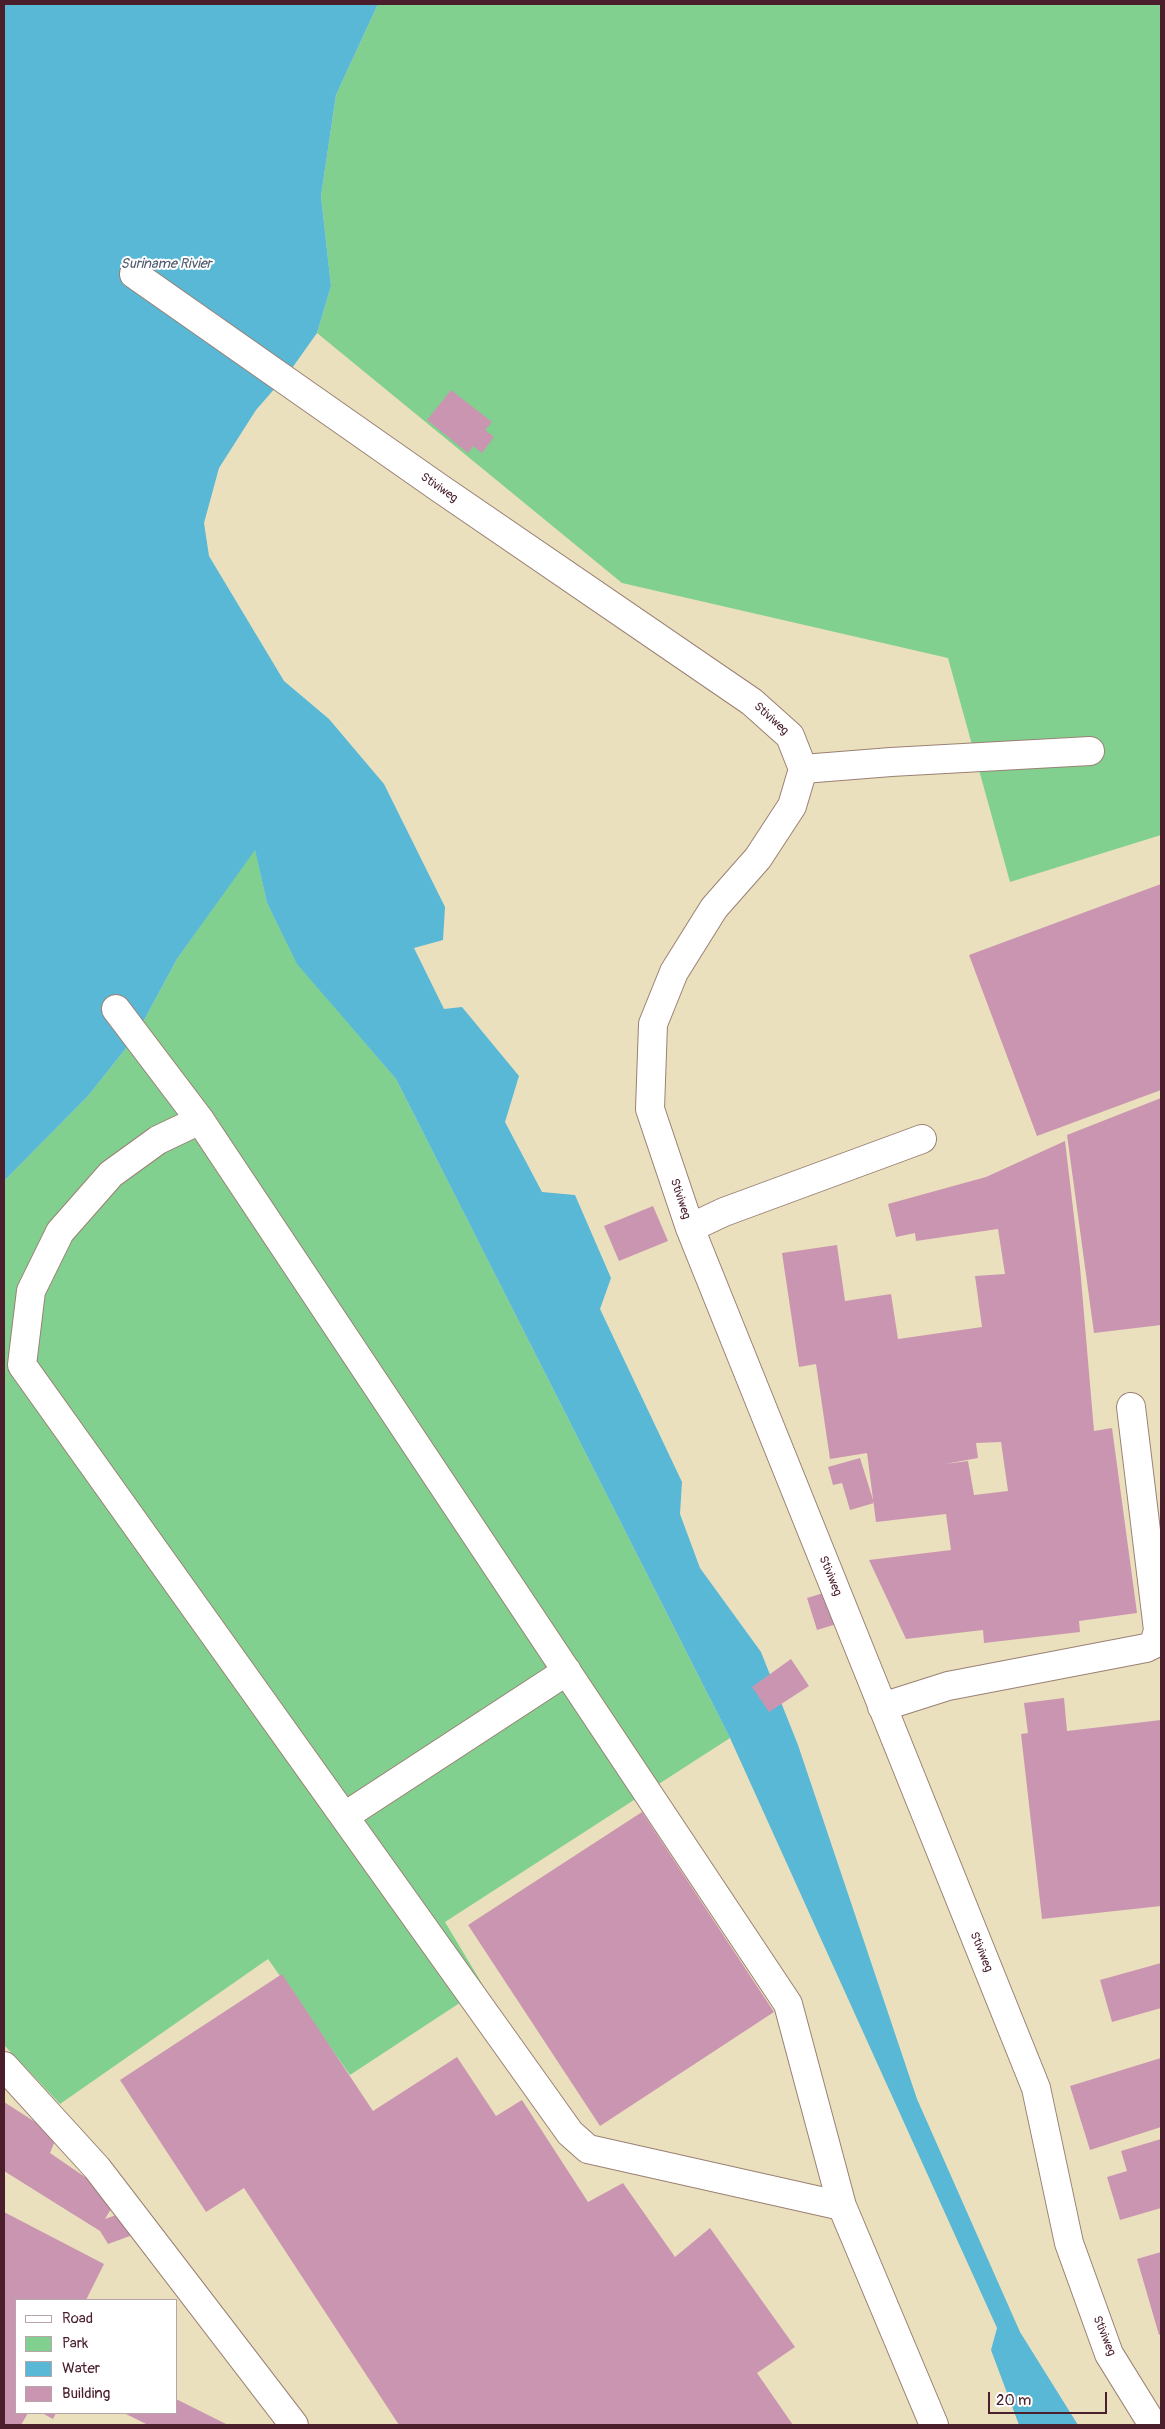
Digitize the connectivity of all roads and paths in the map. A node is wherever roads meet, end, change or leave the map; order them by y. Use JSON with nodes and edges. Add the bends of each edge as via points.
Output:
{"nodes":[{"id":1,"x":134,"y":274,"type":"dead end"},
{"id":2,"x":1090,"y":751,"type":"dead end"},
{"id":3,"x":802,"y":769,"type":"junction"},
{"id":4,"x":116,"y":1009,"type":"dead end"},
{"id":5,"x":200,"y":1120,"type":"junction"},
{"id":6,"x":922,"y":1139,"type":"dead end"},
{"id":7,"x":690,"y":1228,"type":"junction"},
{"id":8,"x":1131,"y":1407,"type":"dead end"},
{"id":9,"x":567,"y":1671,"type":"junction"},
{"id":10,"x":882,"y":1706,"type":"junction"},
{"id":11,"x":345,"y":1816,"type":"junction"},
{"id":12,"x":4,"y":2066,"type":"edge"},
{"id":13,"x":842,"y":2206,"type":"junction"},
{"id":14,"x":294,"y":2425,"type":"edge"},
{"id":15,"x":934,"y":2425,"type":"edge"},
{"id":16,"x":1152,"y":2425,"type":"edge"}],
"edges":[{"from":1,"to":3,"type":"street","name":"Stiviweg","via":[[752,702],[790,736]]},
{"from":2,"to":3,"type":"street"},
{"from":3,"to":7,"type":"street","name":"Stiviweg","via":[[792,806],[758,858],[714,908],[674,972],[653,1024],[650,1109]]},
{"from":4,"to":5,"type":"street"},
{"from":5,"to":9,"type":"street"},
{"from":5,"to":11,"type":"street","via":[[158,1140],[111,1174],[60,1232],[31,1290],[22,1365]]},
{"from":6,"to":7,"type":"street","via":[[724,1212]]},
{"from":7,"to":10,"type":"street","name":"Stiviweg"},
{"from":8,"to":10,"type":"street","via":[[1158,1630],[1154,1644],[948,1686]]},
{"from":9,"to":11,"type":"street"},
{"from":9,"to":13,"type":"street","via":[[788,2004]]},
{"from":10,"to":16,"type":"street","name":"Stiviweg","via":[[1036,2088],[1069,2243],[1109,2354]]},
{"from":11,"to":13,"type":"street","via":[[570,2133],[588,2150]]},
{"from":12,"to":14,"type":"street","via":[[97,2168]]},
{"from":13,"to":15,"type":"street"}]}
